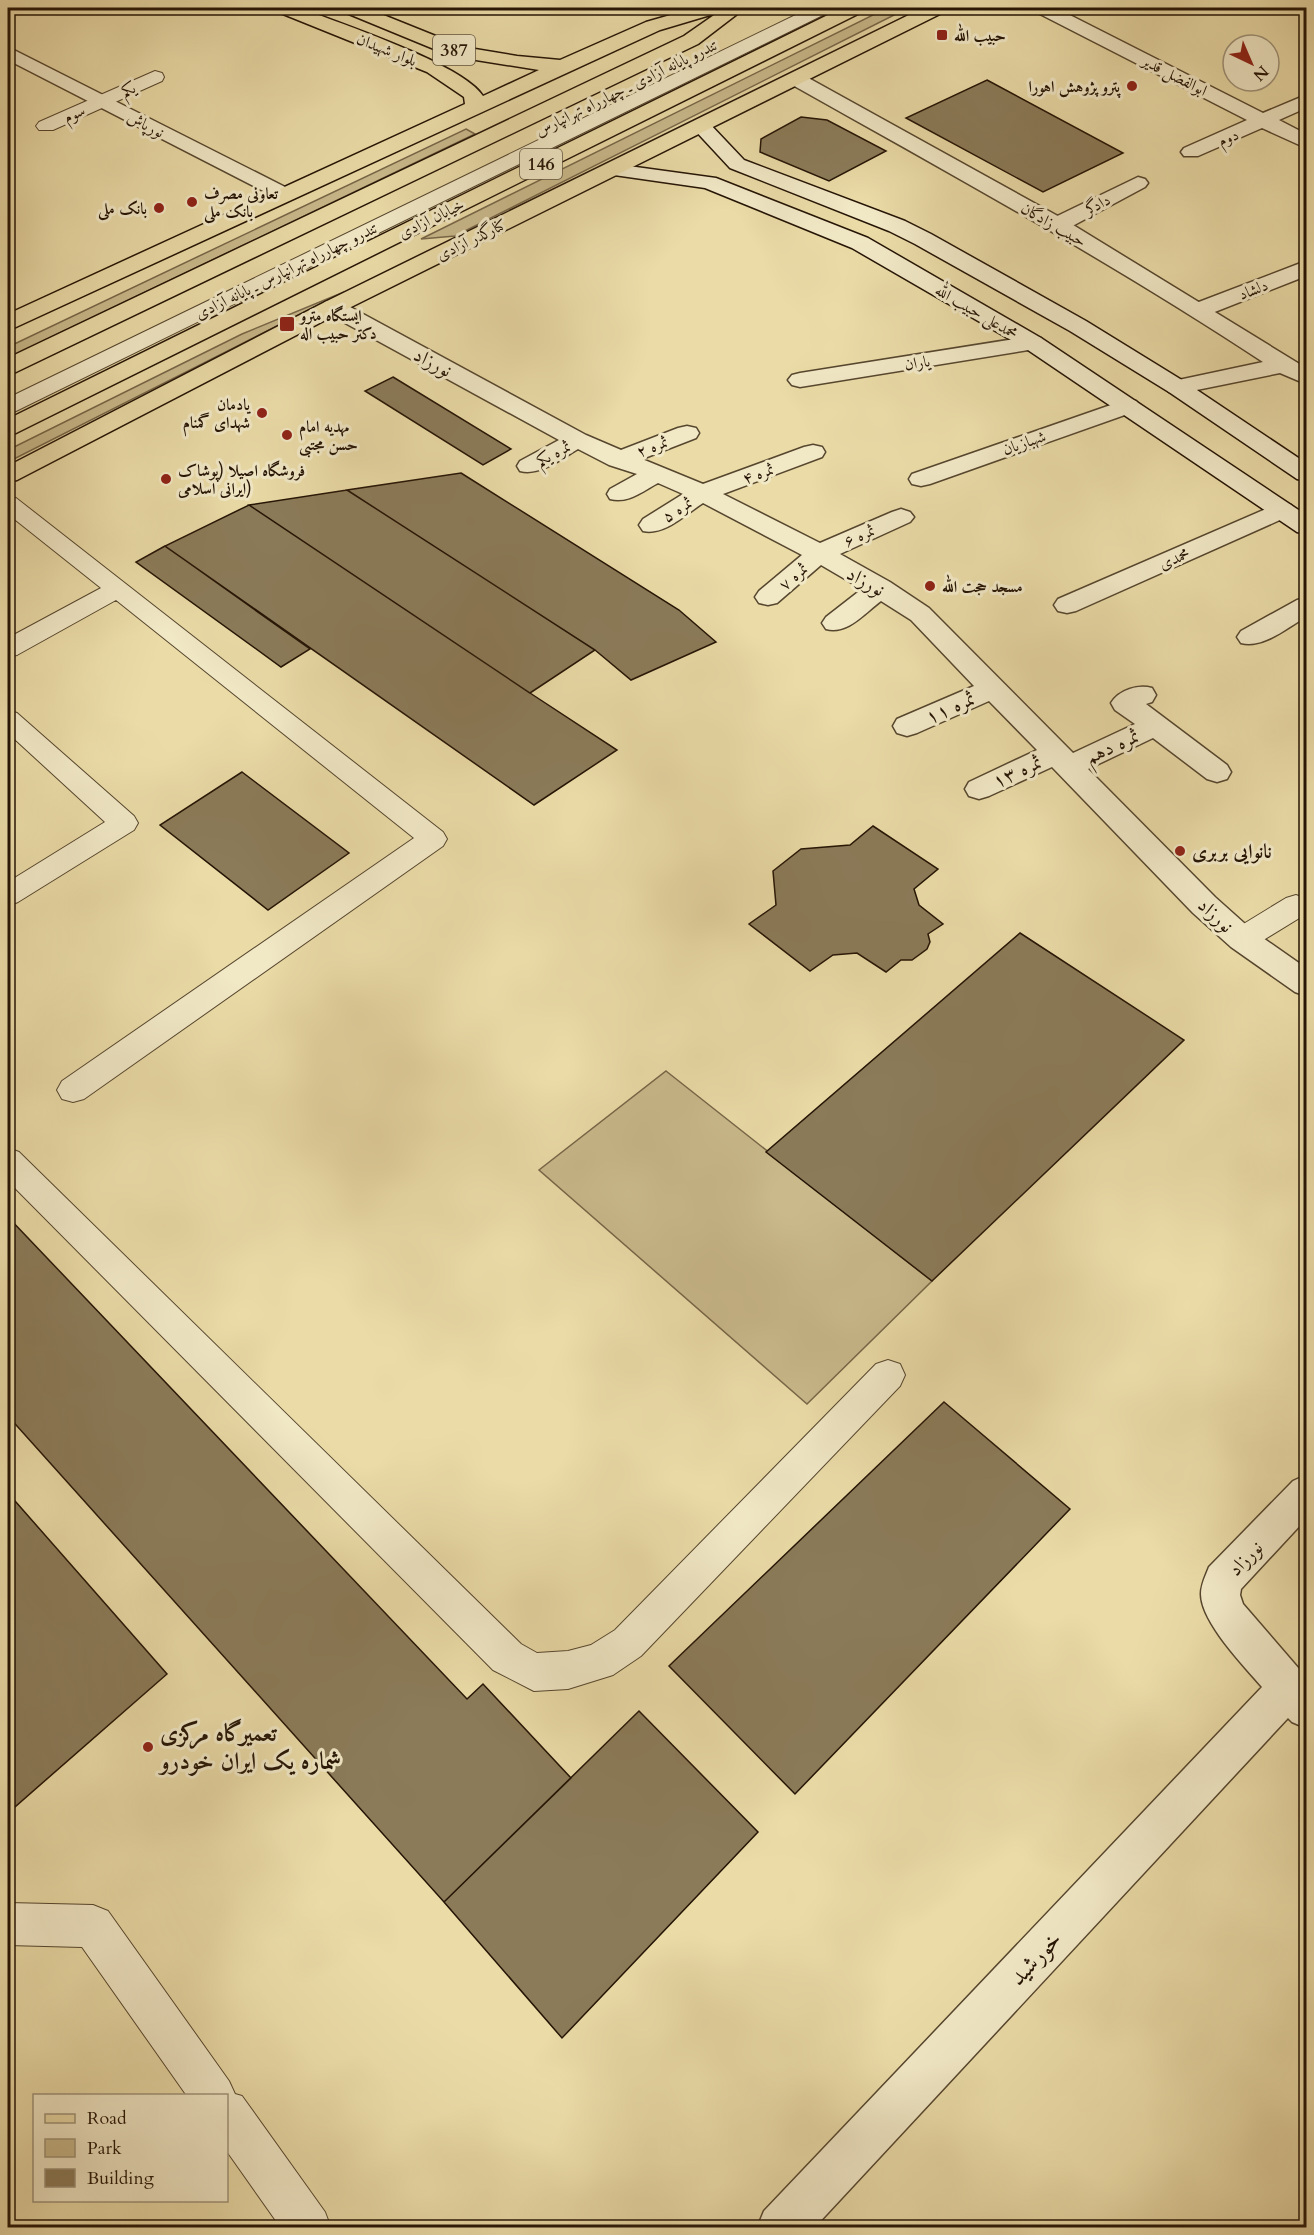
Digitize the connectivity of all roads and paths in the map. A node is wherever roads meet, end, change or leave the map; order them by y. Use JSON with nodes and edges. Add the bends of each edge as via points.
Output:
{"nodes":[{"id":1,"x":285,"y":8,"type":"edge"},
{"id":2,"x":351,"y":8,"type":"edge"},
{"id":3,"x":713,"y":8,"type":"edge"},
{"id":4,"x":736,"y":8,"type":"edge"},
{"id":5,"x":792,"y":8,"type":"edge"},
{"id":6,"x":823,"y":8,"type":"edge"},
{"id":7,"x":855,"y":8,"type":"edge"},
{"id":8,"x":937,"y":8,"type":"edge"},
{"id":9,"x":1043,"y":8,"type":"edge"},
{"id":10,"x":458,"y":52,"type":"junction"},
{"id":11,"x":8,"y":53,"type":"edge"},
{"id":12,"x":563,"y":66,"type":"junction"},
{"id":13,"x":434,"y":68,"type":"junction"},
{"id":14,"x":155,"y":77,"type":"dead end"},
{"id":15,"x":796,"y":79,"type":"junction"},
{"id":16,"x":102,"y":101,"type":"junction"},
{"id":17,"x":1306,"y":101,"type":"edge"},
{"id":18,"x":476,"y":106,"type":"junction"},
{"id":19,"x":1264,"y":121,"type":"junction"},
{"id":20,"x":46,"y":126,"type":"dead end"},
{"id":21,"x":701,"y":126,"type":"junction"},
{"id":22,"x":1306,"y":142,"type":"edge"},
{"id":23,"x":1191,"y":152,"type":"dead end"},
{"id":24,"x":737,"y":164,"type":"junction"},
{"id":25,"x":614,"y":170,"type":"junction"},
{"id":26,"x":709,"y":182,"type":"junction"},
{"id":27,"x":1138,"y":183,"type":"dead end"},
{"id":28,"x":284,"y":195,"type":"junction"},
{"id":29,"x":1057,"y":225,"type":"junction"},
{"id":30,"x":482,"y":233,"type":"junction"},
{"id":31,"x":1306,"y":268,"type":"edge"},
{"id":32,"x":333,"y":308,"type":"junction"},
{"id":33,"x":1199,"y":310,"type":"junction"},
{"id":34,"x":227,"y":320,"type":"junction"},
{"id":35,"x":8,"y":322,"type":"edge"},
{"id":36,"x":1078,"y":327,"type":"junction"},
{"id":37,"x":1034,"y":343,"type":"junction"},
{"id":38,"x":1283,"y":365,"type":"junction"},
{"id":39,"x":8,"y":367,"type":"edge"},
{"id":40,"x":1306,"y":377,"type":"edge"},
{"id":41,"x":800,"y":380,"type":"dead end"},
{"id":42,"x":8,"y":386,"type":"edge"},
{"id":43,"x":1177,"y":387,"type":"junction"},
{"id":44,"x":8,"y":406,"type":"edge"},
{"id":45,"x":1128,"y":406,"type":"junction"},
{"id":46,"x":8,"y":428,"type":"edge"},
{"id":47,"x":687,"y":433,"type":"dead end"},
{"id":48,"x":577,"y":440,"type":"junction"},
{"id":49,"x":813,"y":452,"type":"dead end"},
{"id":50,"x":618,"y":460,"type":"junction"},
{"id":51,"x":530,"y":466,"type":"dead end"},
{"id":52,"x":656,"y":474,"type":"junction"},
{"id":53,"x":1306,"y":474,"type":"edge"},
{"id":54,"x":8,"y":475,"type":"edge"},
{"id":55,"x":921,"y":478,"type":"dead end"},
{"id":56,"x":702,"y":493,"type":"junction"},
{"id":57,"x":619,"y":494,"type":"dead end"},
{"id":58,"x":8,"y":503,"type":"edge"},
{"id":59,"x":1282,"y":510,"type":"junction"},
{"id":60,"x":901,"y":517,"type":"dead end"},
{"id":61,"x":652,"y":525,"type":"dead end"},
{"id":62,"x":1306,"y":526,"type":"edge"},
{"id":63,"x":818,"y":554,"type":"junction"},
{"id":64,"x":881,"y":588,"type":"junction"},
{"id":65,"x":118,"y":589,"type":"junction"},
{"id":66,"x":768,"y":597,"type":"dead end"},
{"id":67,"x":1067,"y":605,"type":"dead end"},
{"id":68,"x":1306,"y":606,"type":"edge"},
{"id":69,"x":835,"y":623,"type":"dead end"},
{"id":70,"x":1250,"y":637,"type":"dead end"},
{"id":71,"x":8,"y":649,"type":"edge"},
{"id":72,"x":992,"y":688,"type":"junction"},
{"id":73,"x":1142,"y":695,"type":"dead end"},
{"id":74,"x":8,"y":718,"type":"edge"},
{"id":75,"x":907,"y":726,"type":"dead end"},
{"id":76,"x":1155,"y":726,"type":"junction"},
{"id":77,"x":1063,"y":760,"type":"junction"},
{"id":78,"x":1217,"y":772,"type":"dead end"},
{"id":79,"x":979,"y":789,"type":"dead end"},
{"id":80,"x":8,"y":895,"type":"edge"},
{"id":81,"x":1296,"y":906,"type":"dead end"},
{"id":82,"x":1242,"y":939,"type":"junction"},
{"id":83,"x":1306,"y":984,"type":"edge"},
{"id":84,"x":73,"y":1090,"type":"dead end"},
{"id":85,"x":8,"y":1161,"type":"edge"},
{"id":86,"x":888,"y":1375,"type":"dead end"},
{"id":87,"x":1306,"y":1493,"type":"edge"},
{"id":88,"x":1298,"y":1698,"type":"edge"},
{"id":89,"x":8,"y":1924,"type":"edge"},
{"id":90,"x":213,"y":2094,"type":"edge"},
{"id":91,"x":228,"y":2115,"type":"edge"},
{"id":92,"x":309,"y":2228,"type":"edge"},
{"id":93,"x":781,"y":2228,"type":"edge"}],
"edges":[{"from":1,"to":13,"type":"main road","name":"بلوار شهیدان","number":"387"},
{"from":2,"to":10,"type":"main road","name":"بلوار شهیدان","number":"387"},
{"from":3,"to":12,"type":"main road","via":[[654,26]]},
{"from":4,"to":39,"type":"main road","number":"146","via":[[691,39]]},
{"from":5,"to":42,"type":"lane","name":"تندرو پایانه آزادی ـ چهارراه تهرانپارس"},
{"from":6,"to":44,"type":"lane","name":"تندرو چهارراه تهرانپارس ـ پایانه آزادی"},
{"from":7,"to":34,"type":"main road","name":"خیابان آزادی","number":"146"},
{"from":8,"to":15,"type":"main road","name":"کنارگذر آزادی"},
{"from":9,"to":19,"type":"street","name":"ابوالفضل قدیر"},
{"from":10,"to":12,"type":"main road","name":"بلوار شهیدان","number":"387"},
{"from":10,"to":13,"type":"main road","via":[[468,60],[462,66]]},
{"from":11,"to":16,"type":"street","name":"نورپاش"},
{"from":12,"to":18,"type":"main road"},
{"from":13,"to":18,"type":"main road","name":"بلوار شهیدان","number":"387","via":[[473,95]]},
{"from":14,"to":16,"type":"lane","name":"یکم"},
{"from":15,"to":21,"type":"main road","name":"کنارگذر آزادی"},
{"from":15,"to":29,"type":"street","name":"حبیب زادگان"},
{"from":16,"to":20,"type":"lane","name":"سوم"},
{"from":16,"to":28,"type":"street","name":"نورپاش"},
{"from":17,"to":19,"type":"street"},
{"from":18,"to":28,"type":"main road"},
{"from":19,"to":22,"type":"street","name":"ابوالفضل قدیر"},
{"from":19,"to":23,"type":"street","name":"دوم"},
{"from":21,"to":24,"type":"street","name":"محمدعلی حبیب الله"},
{"from":21,"to":25,"type":"main road","name":"کنارگذر آزادی"},
{"from":24,"to":26,"type":"street","via":[[692,159],[689,170]]},
{"from":24,"to":36,"type":"street","name":"محمدعلی حبیب الله","via":[[897,226]]},
{"from":25,"to":26,"type":"street","name":"محمدعلی حبیب الله"},
{"from":25,"to":30,"type":"main road","name":"کنارگذر آزادی"},
{"from":26,"to":37,"type":"street","name":"محمدعلی حبیب الله","via":[[860,243]]},
{"from":27,"to":29,"type":"street","name":"دادگر"},
{"from":28,"to":35,"type":"main road"},
{"from":29,"to":33,"type":"street","name":"حبیب زادگان"},
{"from":30,"to":32,"type":"main road","name":"کنارگذر آزادی"},
{"from":30,"to":34,"type":"main road"},
{"from":31,"to":33,"type":"street","name":"دلشاد"},
{"from":32,"to":48,"type":"street","name":"نورزاد"},
{"from":32,"to":54,"type":"main road","name":"کنارگذر آزادی"},
{"from":33,"to":38,"type":"street","name":"حبیب زادگان"},
{"from":34,"to":46,"type":"main road","name":"خیابان آزادی","number":"146"},
{"from":36,"to":37,"type":"street","name":"یاران"},
{"from":36,"to":43,"type":"street","name":"محمدعلی حبیب الله"},
{"from":37,"to":41,"type":"street","name":"یاران"},
{"from":37,"to":45,"type":"street","name":"محمدعلی حبیب الله"},
{"from":38,"to":40,"type":"street","name":"حبیب زادگان"},
{"from":38,"to":43,"type":"street"},
{"from":43,"to":53,"type":"street","name":"محمدعلی حبیب الله"},
{"from":45,"to":55,"type":"street","name":"شهبازیان"},
{"from":45,"to":59,"type":"street","name":"محمدعلی حبیب الله"},
{"from":47,"to":50,"type":"street","name":"ثمره ۲"},
{"from":48,"to":50,"type":"street","name":"نورزاد"},
{"from":48,"to":51,"type":"street","name":"ثمره یکم"},
{"from":49,"to":56,"type":"street","name":"ثمره ۴"},
{"from":50,"to":52,"type":"street","name":"نورزاد"},
{"from":52,"to":56,"type":"street","name":"نورزاد"},
{"from":52,"to":57,"type":"street"},
{"from":56,"to":61,"type":"street","name":"ثمره ۵"},
{"from":56,"to":63,"type":"street","name":"نورزاد"},
{"from":58,"to":65,"type":"lane"},
{"from":59,"to":62,"type":"street","name":"محمدعلی حبیب الله"},
{"from":59,"to":67,"type":"street","name":"محمدی"},
{"from":60,"to":63,"type":"street","name":"ثمره ۶"},
{"from":63,"to":64,"type":"street","name":"نورزاد"},
{"from":63,"to":66,"type":"street","name":"ثمره ۷"},
{"from":64,"to":69,"type":"street"},
{"from":64,"to":72,"type":"street","name":"نورزاد","via":[[920,614]]},
{"from":65,"to":71,"type":"lane"},
{"from":65,"to":84,"type":"lane","via":[[433,839]]},
{"from":68,"to":70,"type":"street"},
{"from":72,"to":75,"type":"street","name":"ثمره ۱۱"},
{"from":72,"to":77,"type":"street","name":"نورزاد"},
{"from":73,"to":76,"type":"street","name":"ثمره دهم","via":[[1125,703]]},
{"from":74,"to":80,"type":"lane","via":[[124,823]]},
{"from":76,"to":77,"type":"street","name":"ثمره دهم"},
{"from":76,"to":78,"type":"street","name":"ثمره دهم"},
{"from":77,"to":79,"type":"street","name":"ثمره ۱۳"},
{"from":77,"to":82,"type":"street","name":"نورزاد"},
{"from":81,"to":82,"type":"lane"},
{"from":82,"to":83,"type":"street","name":"نورزاد"},
{"from":85,"to":86,"type":"lane","via":[[507,1657],[534,1672],[568,1670],[599,1662],[628,1643]]},
{"from":87,"to":88,"type":"street","name":"نورزاد","via":[[1223,1580],[1220,1595],[1228,1616]]},
{"from":88,"to":93,"type":"street","name":"خورشید"},
{"from":89,"to":90,"type":"lane","via":[[93,1926]]},
{"from":91,"to":92,"type":"lane"}]}
